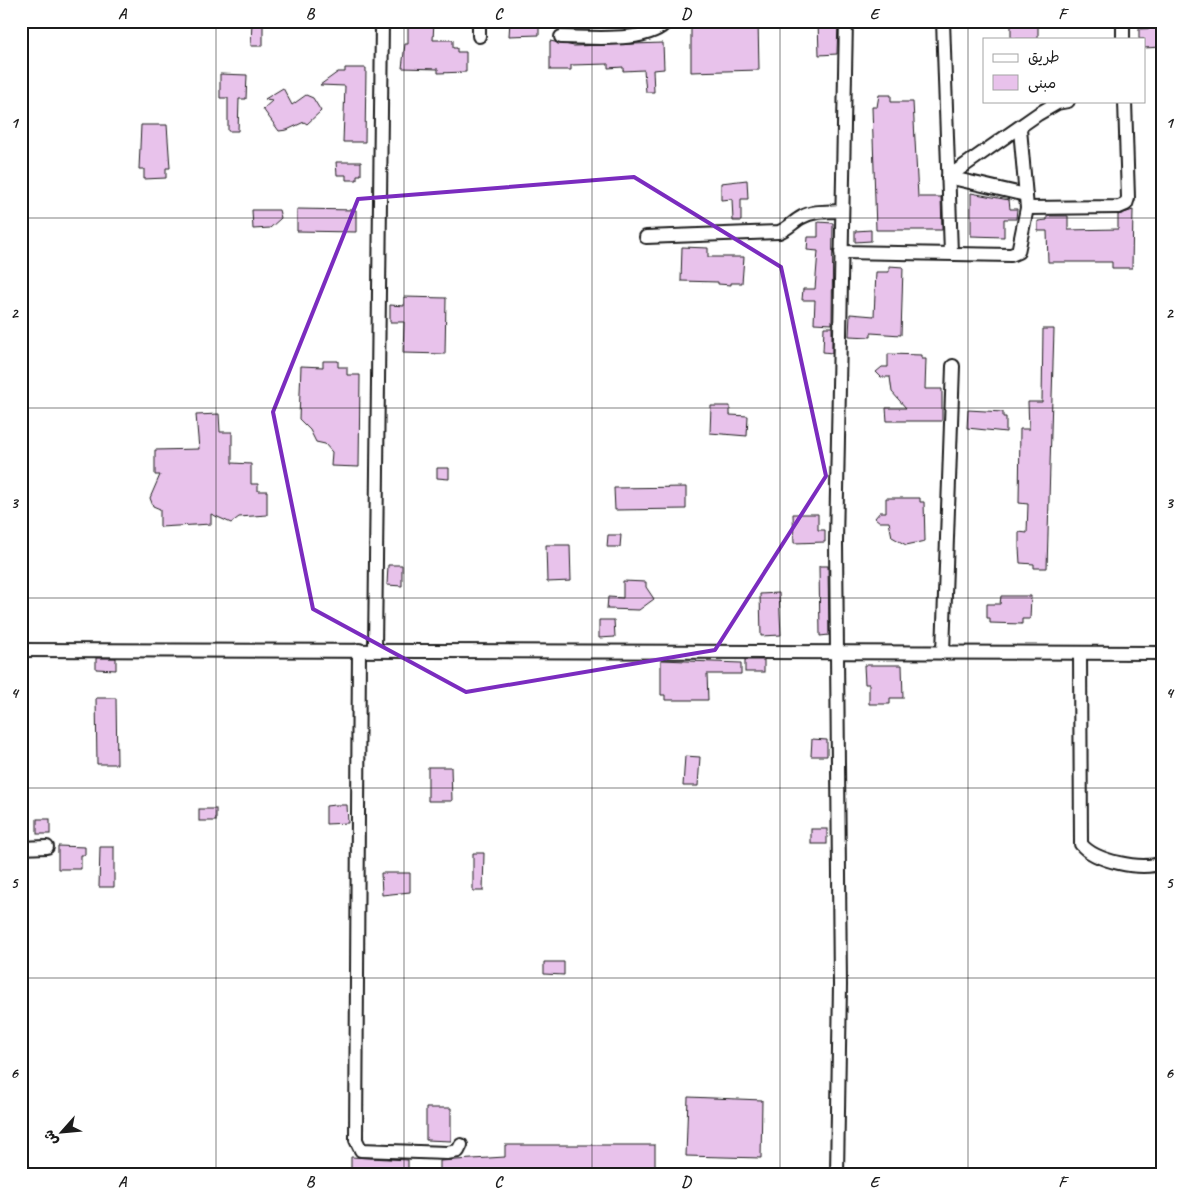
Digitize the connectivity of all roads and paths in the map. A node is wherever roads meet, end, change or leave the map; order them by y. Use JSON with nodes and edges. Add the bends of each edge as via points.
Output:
{"nodes":[{"id":1,"x":382,"y":21,"type":"edge"},
{"id":2,"x":479,"y":21,"type":"edge"},
{"id":3,"x":667,"y":21,"type":"edge"},
{"id":4,"x":846,"y":21,"type":"edge"},
{"id":5,"x":943,"y":21,"type":"edge"},
{"id":6,"x":1123,"y":21,"type":"edge"},
{"id":7,"x":479,"y":36,"type":"dead end"},
{"id":8,"x":561,"y":38,"type":"dead end"},
{"id":9,"x":1123,"y":38,"type":"edge"},
{"id":10,"x":1062,"y":102,"type":"edge"},
{"id":11,"x":1125,"y":102,"type":"edge"},
{"id":12,"x":1020,"y":129,"type":"junction"},
{"id":13,"x":948,"y":177,"type":"junction"},
{"id":14,"x":1027,"y":202,"type":"junction"},
{"id":15,"x":841,"y":211,"type":"junction"},
{"id":16,"x":646,"y":237,"type":"dead end"},
{"id":17,"x":841,"y":252,"type":"junction"},
{"id":18,"x":951,"y":252,"type":"junction"},
{"id":19,"x":953,"y":366,"type":"dead end"},
{"id":20,"x":21,"y":650,"type":"edge"},
{"id":21,"x":359,"y":650,"type":"junction"},
{"id":22,"x":375,"y":650,"type":"junction"},
{"id":23,"x":838,"y":651,"type":"junction"},
{"id":24,"x":943,"y":652,"type":"junction"},
{"id":25,"x":1080,"y":653,"type":"junction"},
{"id":26,"x":1162,"y":653,"type":"edge"},
{"id":27,"x":47,"y":847,"type":"dead end"},
{"id":28,"x":21,"y":848,"type":"edge"},
{"id":29,"x":1162,"y":863,"type":"edge"},
{"id":30,"x":461,"y":1145,"type":"dead end"},
{"id":31,"x":21,"y":1166,"type":"edge"},
{"id":32,"x":24,"y":1174,"type":"edge"},
{"id":33,"x":837,"y":1174,"type":"edge"}],
"edges":[{"from":1,"to":22,"type":"street"},
{"from":2,"to":7,"type":"street"},
{"from":3,"to":8,"type":"street","via":[[656,31],[640,35]]},
{"from":4,"to":15,"type":"street"},
{"from":5,"to":13,"type":"street"},
{"from":6,"to":9,"type":"street"},
{"from":10,"to":12,"type":"street"},
{"from":11,"to":14,"type":"street","via":[[1126,204],[1119,207],[1031,206]]},
{"from":12,"to":13,"type":"street"},
{"from":12,"to":14,"type":"street"},
{"from":13,"to":14,"type":"street"},
{"from":13,"to":18,"type":"street"},
{"from":14,"to":18,"type":"street","via":[[1020,248],[1015,254]]},
{"from":15,"to":16,"type":"street","via":[[814,212],[800,217],[791,227],[779,232]]},
{"from":15,"to":17,"type":"street"},
{"from":17,"to":18,"type":"street"},
{"from":17,"to":23,"type":"street","via":[[836,543]]},
{"from":19,"to":24,"type":"street"},
{"from":20,"to":21,"type":"street"},
{"from":21,"to":22,"type":"street"},
{"from":21,"to":30,"type":"street","via":[[356,1140],[361,1150],[458,1152]]},
{"from":22,"to":23,"type":"street"},
{"from":23,"to":24,"type":"street"},
{"from":23,"to":33,"type":"street","via":[[840,985]]},
{"from":24,"to":25,"type":"street"},
{"from":25,"to":26,"type":"street"},
{"from":25,"to":29,"type":"street","via":[[1081,844],[1087,852],[1139,867]]},
{"from":27,"to":28,"type":"street"},
{"from":31,"to":32,"type":"street"}]}
